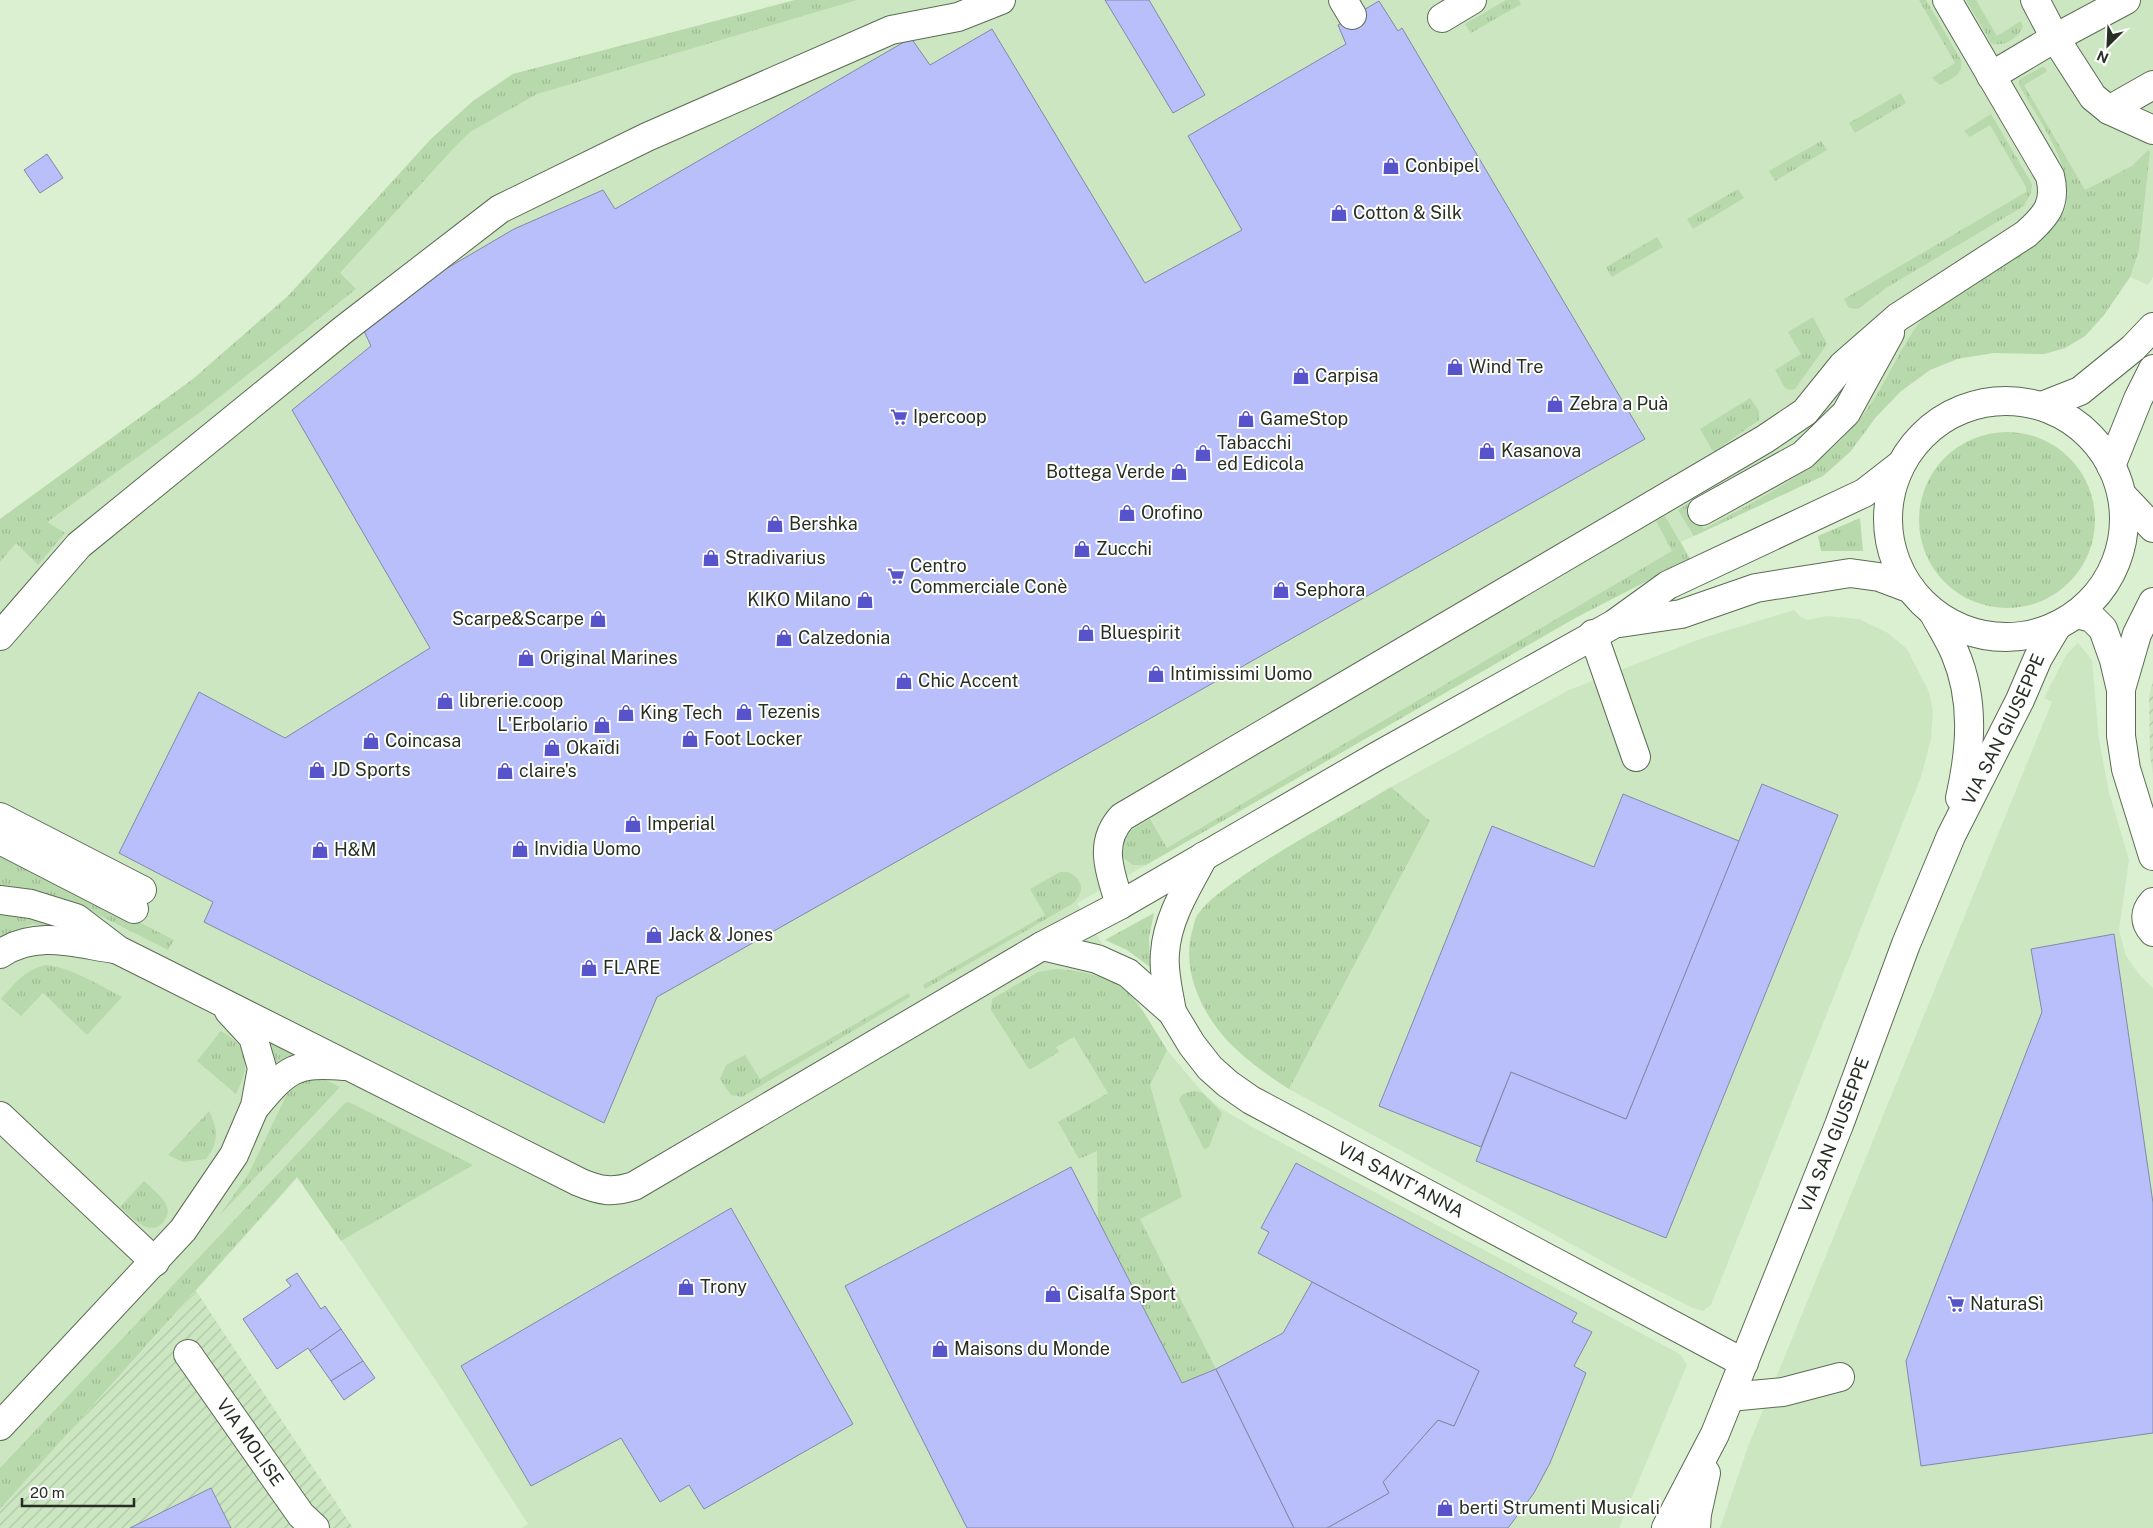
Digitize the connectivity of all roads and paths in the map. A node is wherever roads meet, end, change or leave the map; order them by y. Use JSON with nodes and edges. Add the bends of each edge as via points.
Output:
{"nodes":[{"id":1,"x":1001,"y":0,"type":"edge"},
{"id":2,"x":1472,"y":0,"type":"edge"},
{"id":3,"x":1947,"y":0,"type":"edge"},
{"id":4,"x":2035,"y":0,"type":"edge"},
{"id":5,"x":2126,"y":0,"type":"edge"},
{"id":6,"x":1442,"y":18,"type":"dead end"},
{"id":7,"x":2055,"y":38,"type":"junction"},
{"id":8,"x":1991,"y":76,"type":"junction"},
{"id":9,"x":2153,"y":85,"type":"edge"},
{"id":10,"x":2110,"y":110,"type":"junction"},
{"id":11,"x":2153,"y":130,"type":"edge"},
{"id":12,"x":1898,"y":317,"type":"junction"},
{"id":13,"x":2153,"y":327,"type":"edge"},
{"id":14,"x":2153,"y":369,"type":"edge"},
{"id":15,"x":2042,"y":406,"type":"junction"},
{"id":16,"x":1900,"y":464,"type":"junction"},
{"id":17,"x":2111,"y":466,"type":"junction"},
{"id":18,"x":2122,"y":495,"type":"junction"},
{"id":19,"x":1702,"y":511,"type":"dead end"},
{"id":20,"x":2153,"y":528,"type":"edge"},
{"id":21,"x":1911,"y":589,"type":"junction"},
{"id":22,"x":2153,"y":602,"type":"edge"},
{"id":23,"x":1932,"y":611,"type":"junction"},
{"id":24,"x":2066,"y":620,"type":"junction"},
{"id":25,"x":1603,"y":629,"type":"junction"},
{"id":26,"x":0,"y":636,"type":"edge"},
{"id":27,"x":2121,"y":690,"type":"junction"},
{"id":28,"x":1636,"y":757,"type":"dead end"},
{"id":29,"x":0,"y":817,"type":"edge"},
{"id":30,"x":1951,"y":836,"type":"junction"},
{"id":31,"x":0,"y":840,"type":"edge"},
{"id":32,"x":1204,"y":856,"type":"junction"},
{"id":33,"x":2153,"y":856,"type":"edge"},
{"id":34,"x":0,"y":900,"type":"edge"},
{"id":35,"x":2153,"y":902,"type":"edge"},
{"id":36,"x":1120,"y":905,"type":"junction"},
{"id":37,"x":2153,"y":932,"type":"edge"},
{"id":38,"x":1042,"y":946,"type":"junction"},
{"id":39,"x":118,"y":950,"type":"junction"},
{"id":40,"x":0,"y":954,"type":"edge"},
{"id":41,"x":214,"y":997,"type":"junction"},
{"id":42,"x":1172,"y":1012,"type":"junction"},
{"id":43,"x":351,"y":1067,"type":"junction"},
{"id":44,"x":255,"y":1106,"type":"junction"},
{"id":45,"x":0,"y":1116,"type":"edge"},
{"id":46,"x":155,"y":1262,"type":"junction"},
{"id":47,"x":188,"y":1354,"type":"dead end"},
{"id":48,"x":1744,"y":1363,"type":"junction"},
{"id":49,"x":1840,"y":1377,"type":"dead end"},
{"id":50,"x":1730,"y":1397,"type":"junction"},
{"id":51,"x":0,"y":1426,"type":"edge"},
{"id":52,"x":1715,"y":1434,"type":"junction"},
{"id":53,"x":315,"y":1528,"type":"edge"},
{"id":54,"x":1666,"y":1528,"type":"edge"},
{"id":55,"x":1696,"y":1528,"type":"edge"}],
"edges":[{"from":1,"to":26,"type":"street","via":[[958,17],[891,30],[646,136],[500,210],[343,330],[79,545]]},
{"from":2,"to":6,"type":"street"},
{"from":3,"to":8,"type":"street"},
{"from":4,"to":7,"type":"street"},
{"from":5,"to":7,"type":"street"},
{"from":7,"to":8,"type":"street"},
{"from":7,"to":10,"type":"street","via":[[2093,97]]},
{"from":8,"to":12,"type":"street","via":[[2050,176],[2054,190],[2051,204],[2042,219],[2026,234]]},
{"from":9,"to":10,"type":"street"},
{"from":10,"to":11,"type":"street"},
{"from":12,"to":19,"type":"street","via":[[1846,413],[1803,455]]},
{"from":12,"to":36,"type":"street","via":[[1843,365],[1805,412],[1765,439],[1122,817],[1114,826],[1106,855]]},
{"from":13,"to":15,"type":"street","via":[[2080,392]]},
{"from":14,"to":17,"type":"street"},
{"from":15,"to":16,"type":"street","name":"VIA SAN GIUSEPPE","via":[[2014,401],[1967,407],[1946,416],[1924,433]]},
{"from":15,"to":17,"type":"street","name":"VIA SAN GIUSEPPE","via":[[2070,420],[2094,440]]},
{"from":16,"to":21,"type":"street","name":"VIA SAN GIUSEPPE","via":[[1889,499],[1888,536],[1896,564]]},
{"from":16,"to":25,"type":"street","via":[[1864,493],[1668,585]]},
{"from":17,"to":18,"type":"street","name":"VIA SAN GIUSEPPE"},
{"from":18,"to":20,"type":"street"},
{"from":18,"to":24,"type":"street","name":"VIA SAN GIUSEPPE","via":[[2124,527],[2114,566],[2105,585],[2091,602]]},
{"from":21,"to":23,"type":"street","name":"VIA SAN GIUSEPPE"},
{"from":21,"to":25,"type":"street","via":[[1879,577],[1850,573],[1824,576],[1756,588],[1681,614]]},
{"from":22,"to":27,"type":"street","via":[[2137,634]]},
{"from":23,"to":24,"type":"street","name":"VIA SAN GIUSEPPE","via":[[1956,626],[1983,635],[2010,637]]},
{"from":23,"to":30,"type":"street","name":"VIA SAN GIUSEPPE","via":[[1955,652],[1967,691],[1970,724],[1967,765]]},
{"from":24,"to":27,"type":"street","via":[[2092,618],[2103,629]]},
{"from":24,"to":30,"type":"street","name":"VIA SAN GIUSEPPE","via":[[2038,658]]},
{"from":25,"to":28,"type":"street"},
{"from":25,"to":32,"type":"street"},
{"from":27,"to":33,"type":"street","via":[[2121,736],[2126,769]]},
{"from":29,"to":31,"type":"street","via":[[138,900]]},
{"from":30,"to":48,"type":"street","name":"VIA SAN GIUSEPPE"},
{"from":32,"to":36,"type":"street"},
{"from":32,"to":42,"type":"street","via":[[1181,899],[1167,939],[1164,955]]},
{"from":34,"to":39,"type":"street","via":[[31,904],[76,918]]},
{"from":35,"to":37,"type":"street","via":[[2148,907],[2146,919]]},
{"from":36,"to":38,"type":"street"},
{"from":38,"to":42,"type":"street","via":[[1114,965]]},
{"from":38,"to":43,"type":"street","via":[[634,1186],[617,1191],[599,1191],[579,1182]]},
{"from":39,"to":40,"type":"street","via":[[44,940],[26,941]]},
{"from":39,"to":41,"type":"street"},
{"from":41,"to":43,"type":"street"},
{"from":41,"to":44,"type":"street","via":[[242,1022],[259,1051],[262,1068]]},
{"from":42,"to":48,"type":"street","name":"VIA SANT'ANNA","via":[[1210,1068],[1251,1100]]},
{"from":43,"to":44,"type":"street","via":[[316,1064],[295,1068],[279,1079]]},
{"from":44,"to":46,"type":"street","via":[[234,1155],[208,1196]]},
{"from":45,"to":46,"type":"street"},
{"from":46,"to":51,"type":"street"},
{"from":47,"to":53,"type":"street","name":"VIA MOLISE","via":[[301,1515]]},
{"from":48,"to":50,"type":"street","name":"VIA SAN GIUSEPPE"},
{"from":49,"to":50,"type":"street","via":[[1783,1392]]},
{"from":50,"to":52,"type":"street","name":"VIA SAN GIUSEPPE"},
{"from":52,"to":54,"type":"street","name":"VIA SAN GIUSEPPE"},
{"from":52,"to":55,"type":"street","name":"VIA SAN GIUSEPPE"}]}
